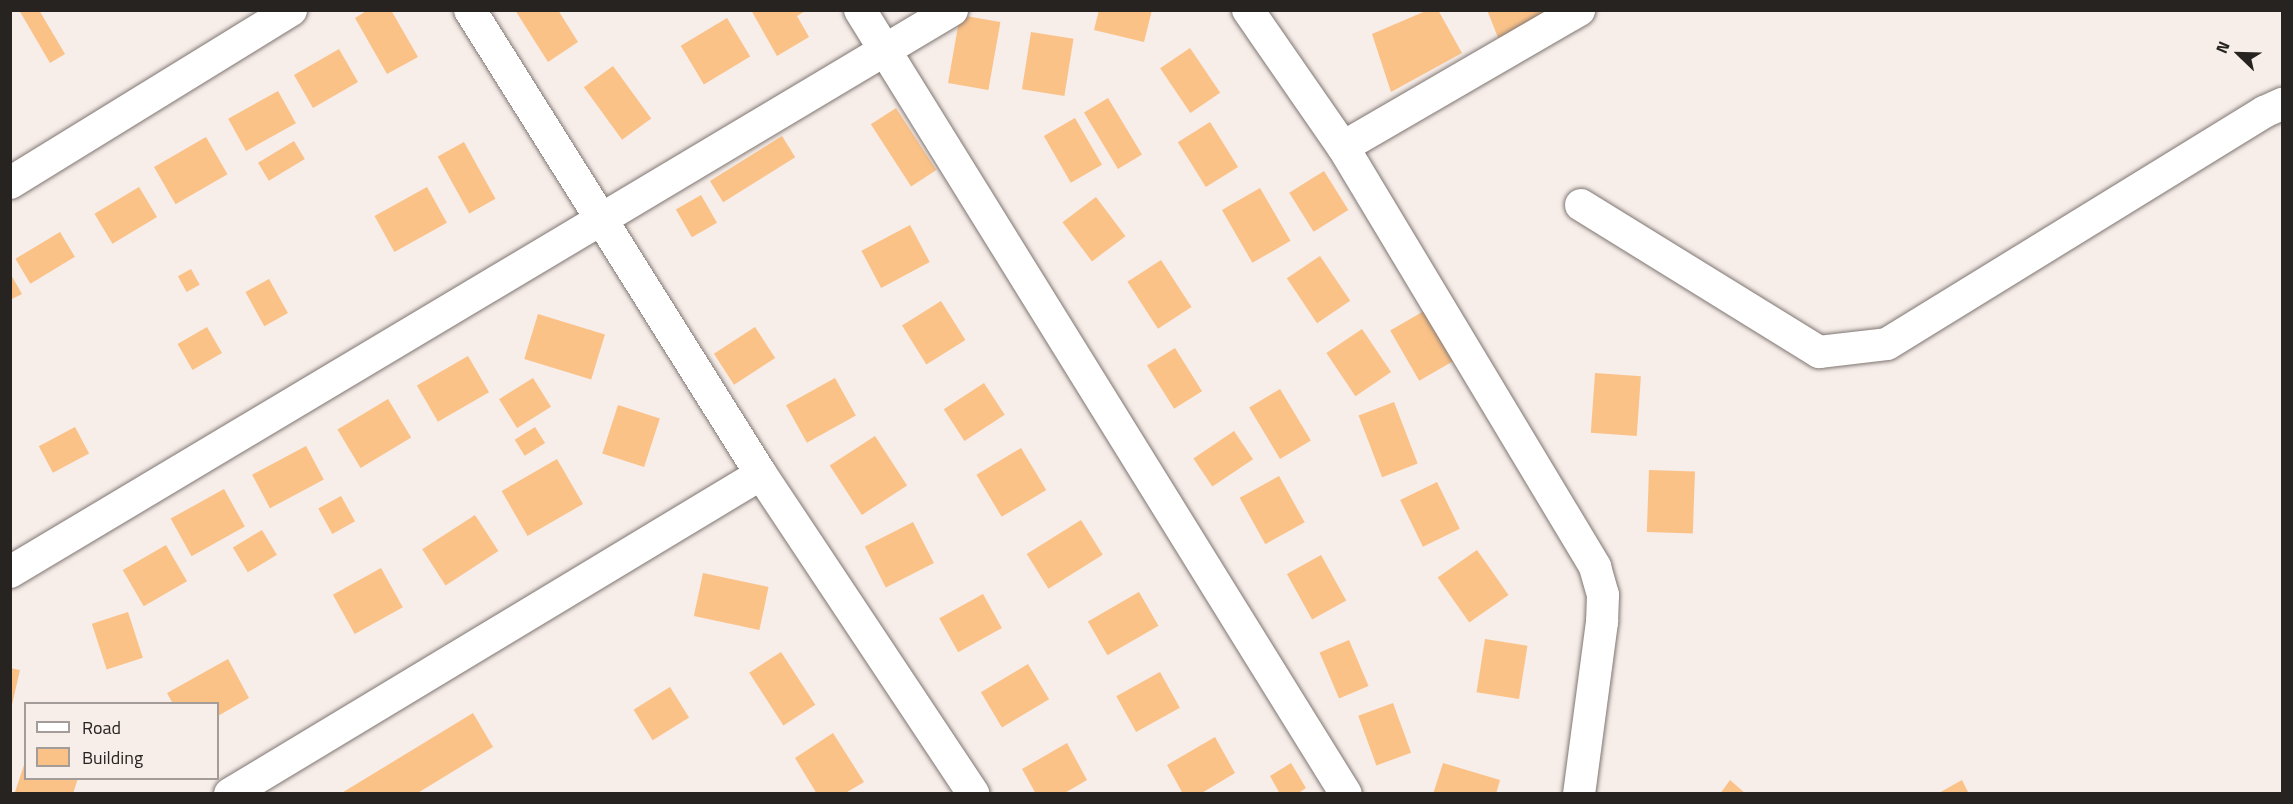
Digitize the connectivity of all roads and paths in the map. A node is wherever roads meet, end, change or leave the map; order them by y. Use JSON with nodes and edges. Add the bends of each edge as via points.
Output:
{"nodes":[{"id":1,"x":291,"y":10,"type":"edge"},
{"id":2,"x":470,"y":10,"type":"edge"},
{"id":3,"x":860,"y":10,"type":"edge"},
{"id":4,"x":952,"y":10,"type":"edge"},
{"id":5,"x":1248,"y":10,"type":"edge"},
{"id":6,"x":1579,"y":10,"type":"edge"},
{"id":7,"x":884,"y":50,"type":"junction"},
{"id":8,"x":2283,"y":104,"type":"edge"},
{"id":9,"x":1343,"y":147,"type":"junction"},
{"id":10,"x":10,"y":183,"type":"edge"},
{"id":11,"x":1581,"y":205,"type":"dead end"},
{"id":12,"x":598,"y":220,"type":"junction"},
{"id":13,"x":761,"y":474,"type":"junction"},
{"id":14,"x":10,"y":572,"type":"edge"},
{"id":15,"x":230,"y":794,"type":"edge"},
{"id":16,"x":974,"y":794,"type":"edge"},
{"id":17,"x":1346,"y":794,"type":"edge"},
{"id":18,"x":1579,"y":794,"type":"edge"}],
"edges":[{"from":1,"to":10,"type":"street"},
{"from":2,"to":12,"type":"street"},
{"from":3,"to":7,"type":"street"},
{"from":4,"to":7,"type":"street"},
{"from":5,"to":9,"type":"street"},
{"from":6,"to":9,"type":"street"},
{"from":7,"to":12,"type":"street"},
{"from":7,"to":17,"type":"street"},
{"from":8,"to":11,"type":"street","via":[[2254,118],[1887,344],[1819,352]]},
{"from":9,"to":18,"type":"street","via":[[1595,567],[1603,595],[1602,622]]},
{"from":12,"to":13,"type":"street"},
{"from":12,"to":14,"type":"street"},
{"from":13,"to":15,"type":"street"},
{"from":13,"to":16,"type":"street"}]}
